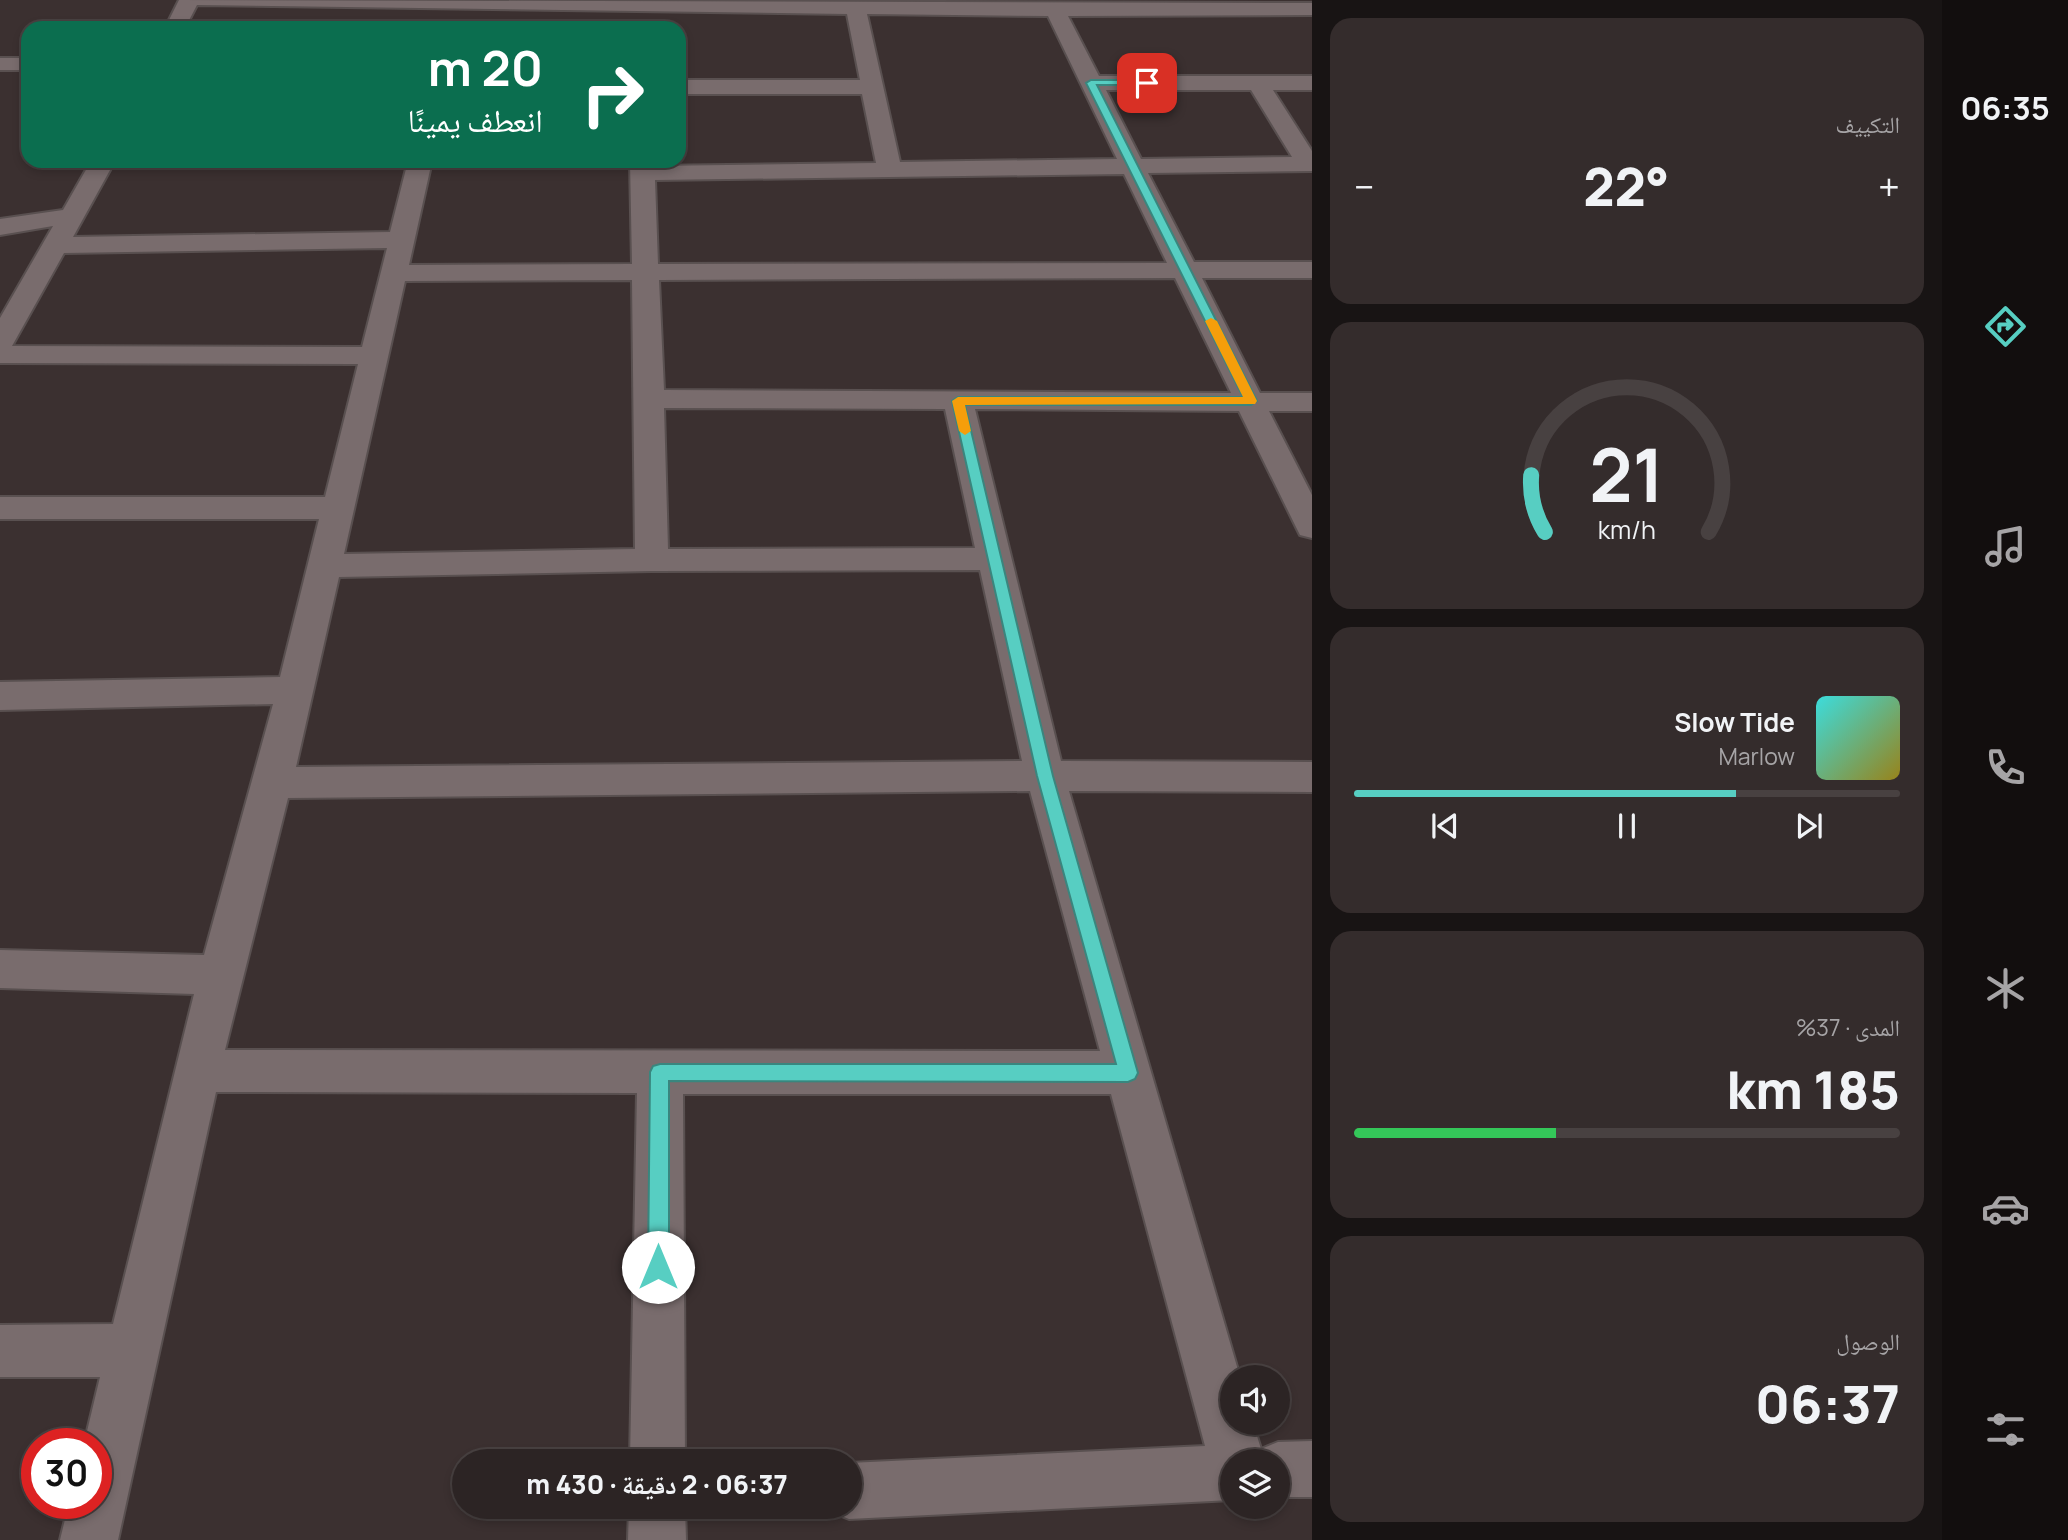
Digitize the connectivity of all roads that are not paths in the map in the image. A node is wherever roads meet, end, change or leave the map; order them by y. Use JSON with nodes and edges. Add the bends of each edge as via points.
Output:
{"nodes":[{"id":1,"x":189,"y":0,"type":"edge"},
{"id":2,"x":202,"y":0,"type":"edge"},
{"id":3,"x":456,"y":2,"type":"edge"},
{"id":4,"x":855,"y":4,"type":"edge"},
{"id":5,"x":1052,"y":5,"type":"edge"},
{"id":6,"x":1312,"y":9,"type":"edge"},
{"id":7,"x":178,"y":21,"type":"edge"},
{"id":8,"x":452,"y":21,"type":"edge"},
{"id":9,"x":0,"y":64,"type":"edge"},
{"id":10,"x":21,"y":64,"type":"edge"},
{"id":11,"x":1091,"y":83,"type":"junction"},
{"id":12,"x":1258,"y":83,"type":"junction"},
{"id":13,"x":1312,"y":83,"type":"edge"},
{"id":14,"x":686,"y":86,"type":"edge"},
{"id":15,"x":872,"y":87,"type":"junction"},
{"id":16,"x":1310,"y":163,"type":"edge"},
{"id":17,"x":1132,"y":165,"type":"junction"},
{"id":18,"x":686,"y":167,"type":"edge"},
{"id":19,"x":99,"y":168,"type":"edge"},
{"id":20,"x":417,"y":168,"type":"edge"},
{"id":21,"x":642,"y":168,"type":"edge"},
{"id":22,"x":889,"y":169,"type":"junction"},
{"id":23,"x":72,"y":216,"type":"junction"},
{"id":24,"x":0,"y":227,"type":"edge"},
{"id":25,"x":55,"y":245,"type":"junction"},
{"id":26,"x":397,"y":257,"type":"junction"},
{"id":27,"x":1186,"y":270,"type":"junction"},
{"id":28,"x":1312,"y":270,"type":"edge"},
{"id":29,"x":643,"y":272,"type":"junction"},
{"id":30,"x":0,"y":342,"type":"edge"},
{"id":31,"x":0,"y":354,"type":"edge"},
{"id":32,"x":373,"y":356,"type":"junction"},
{"id":33,"x":651,"y":399,"type":"junction"},
{"id":34,"x":958,"y":401,"type":"junction"},
{"id":35,"x":1251,"y":401,"type":"junction"},
{"id":36,"x":1312,"y":402,"type":"edge"},
{"id":37,"x":0,"y":508,"type":"edge"},
{"id":38,"x":337,"y":508,"type":"junction"},
{"id":39,"x":1312,"y":527,"type":"edge"},
{"id":40,"x":993,"y":559,"type":"junction"},
{"id":41,"x":652,"y":560,"type":"junction"},
{"id":42,"x":323,"y":566,"type":"junction"},
{"id":43,"x":294,"y":690,"type":"junction"},
{"id":44,"x":0,"y":696,"type":"edge"},
{"id":45,"x":1045,"y":776,"type":"junction"},
{"id":46,"x":1312,"y":777,"type":"edge"},
{"id":47,"x":273,"y":783,"type":"junction"},
{"id":48,"x":0,"y":969,"type":"edge"},
{"id":49,"x":220,"y":975,"type":"junction"},
{"id":50,"x":197,"y":1071,"type":"junction"},
{"id":51,"x":660,"y":1072,"type":"junction"},
{"id":52,"x":1128,"y":1073,"type":"junction"},
{"id":53,"x":133,"y":1350,"type":"junction"},
{"id":54,"x":0,"y":1351,"type":"edge"},
{"id":55,"x":657,"y":1449,"type":"edge"},
{"id":56,"x":1234,"y":1449,"type":"edge"},
{"id":57,"x":1312,"y":1469,"type":"edge"},
{"id":58,"x":1290,"y":1470,"type":"edge"},
{"id":59,"x":1220,"y":1473,"type":"edge"},
{"id":60,"x":862,"y":1490,"type":"edge"},
{"id":61,"x":657,"y":1519,"type":"edge"},
{"id":62,"x":89,"y":1540,"type":"edge"},
{"id":63,"x":657,"y":1540,"type":"edge"}],
"edges":[{"from":1,"to":7,"type":"street"},
{"from":2,"to":3,"type":"street"},
{"from":3,"to":4,"type":"street"},
{"from":3,"to":8,"type":"street"},
{"from":4,"to":5,"type":"street"},
{"from":4,"to":15,"type":"street"},
{"from":5,"to":6,"type":"street"},
{"from":5,"to":11,"type":"street"},
{"from":9,"to":10,"type":"street"},
{"from":11,"to":12,"type":"street"},
{"from":11,"to":17,"type":"street"},
{"from":12,"to":13,"type":"street"},
{"from":12,"to":16,"type":"street"},
{"from":14,"to":15,"type":"street"},
{"from":15,"to":22,"type":"street"},
{"from":16,"to":17,"type":"street"},
{"from":17,"to":22,"type":"street"},
{"from":17,"to":27,"type":"street"},
{"from":18,"to":22,"type":"street"},
{"from":19,"to":23,"type":"street"},
{"from":20,"to":26,"type":"street"},
{"from":21,"to":29,"type":"street"},
{"from":23,"to":24,"type":"street"},
{"from":23,"to":25,"type":"street"},
{"from":25,"to":26,"type":"street"},
{"from":25,"to":30,"type":"street"},
{"from":26,"to":29,"type":"street"},
{"from":26,"to":32,"type":"street"},
{"from":27,"to":28,"type":"street"},
{"from":27,"to":29,"type":"street"},
{"from":27,"to":35,"type":"street"},
{"from":29,"to":33,"type":"street"},
{"from":31,"to":32,"type":"street"},
{"from":32,"to":38,"type":"street"},
{"from":33,"to":34,"type":"street"},
{"from":33,"to":41,"type":"street"},
{"from":34,"to":35,"type":"street"},
{"from":34,"to":40,"type":"street"},
{"from":35,"to":36,"type":"street"},
{"from":35,"to":39,"type":"street"},
{"from":37,"to":38,"type":"street"},
{"from":38,"to":42,"type":"street"},
{"from":40,"to":41,"type":"street"},
{"from":40,"to":45,"type":"street"},
{"from":41,"to":42,"type":"street"},
{"from":42,"to":43,"type":"street"},
{"from":43,"to":44,"type":"street"},
{"from":43,"to":47,"type":"street"},
{"from":45,"to":46,"type":"street"},
{"from":45,"to":47,"type":"street"},
{"from":45,"to":52,"type":"street"},
{"from":47,"to":49,"type":"street"},
{"from":48,"to":49,"type":"street"},
{"from":49,"to":50,"type":"street"},
{"from":50,"to":51,"type":"street"},
{"from":50,"to":53,"type":"street"},
{"from":51,"to":52,"type":"street"},
{"from":51,"to":55,"type":"street"},
{"from":52,"to":56,"type":"street"},
{"from":53,"to":54,"type":"street"},
{"from":53,"to":62,"type":"street"},
{"from":57,"to":58,"type":"street"},
{"from":59,"to":60,"type":"street"},
{"from":61,"to":63,"type":"street"}]}
